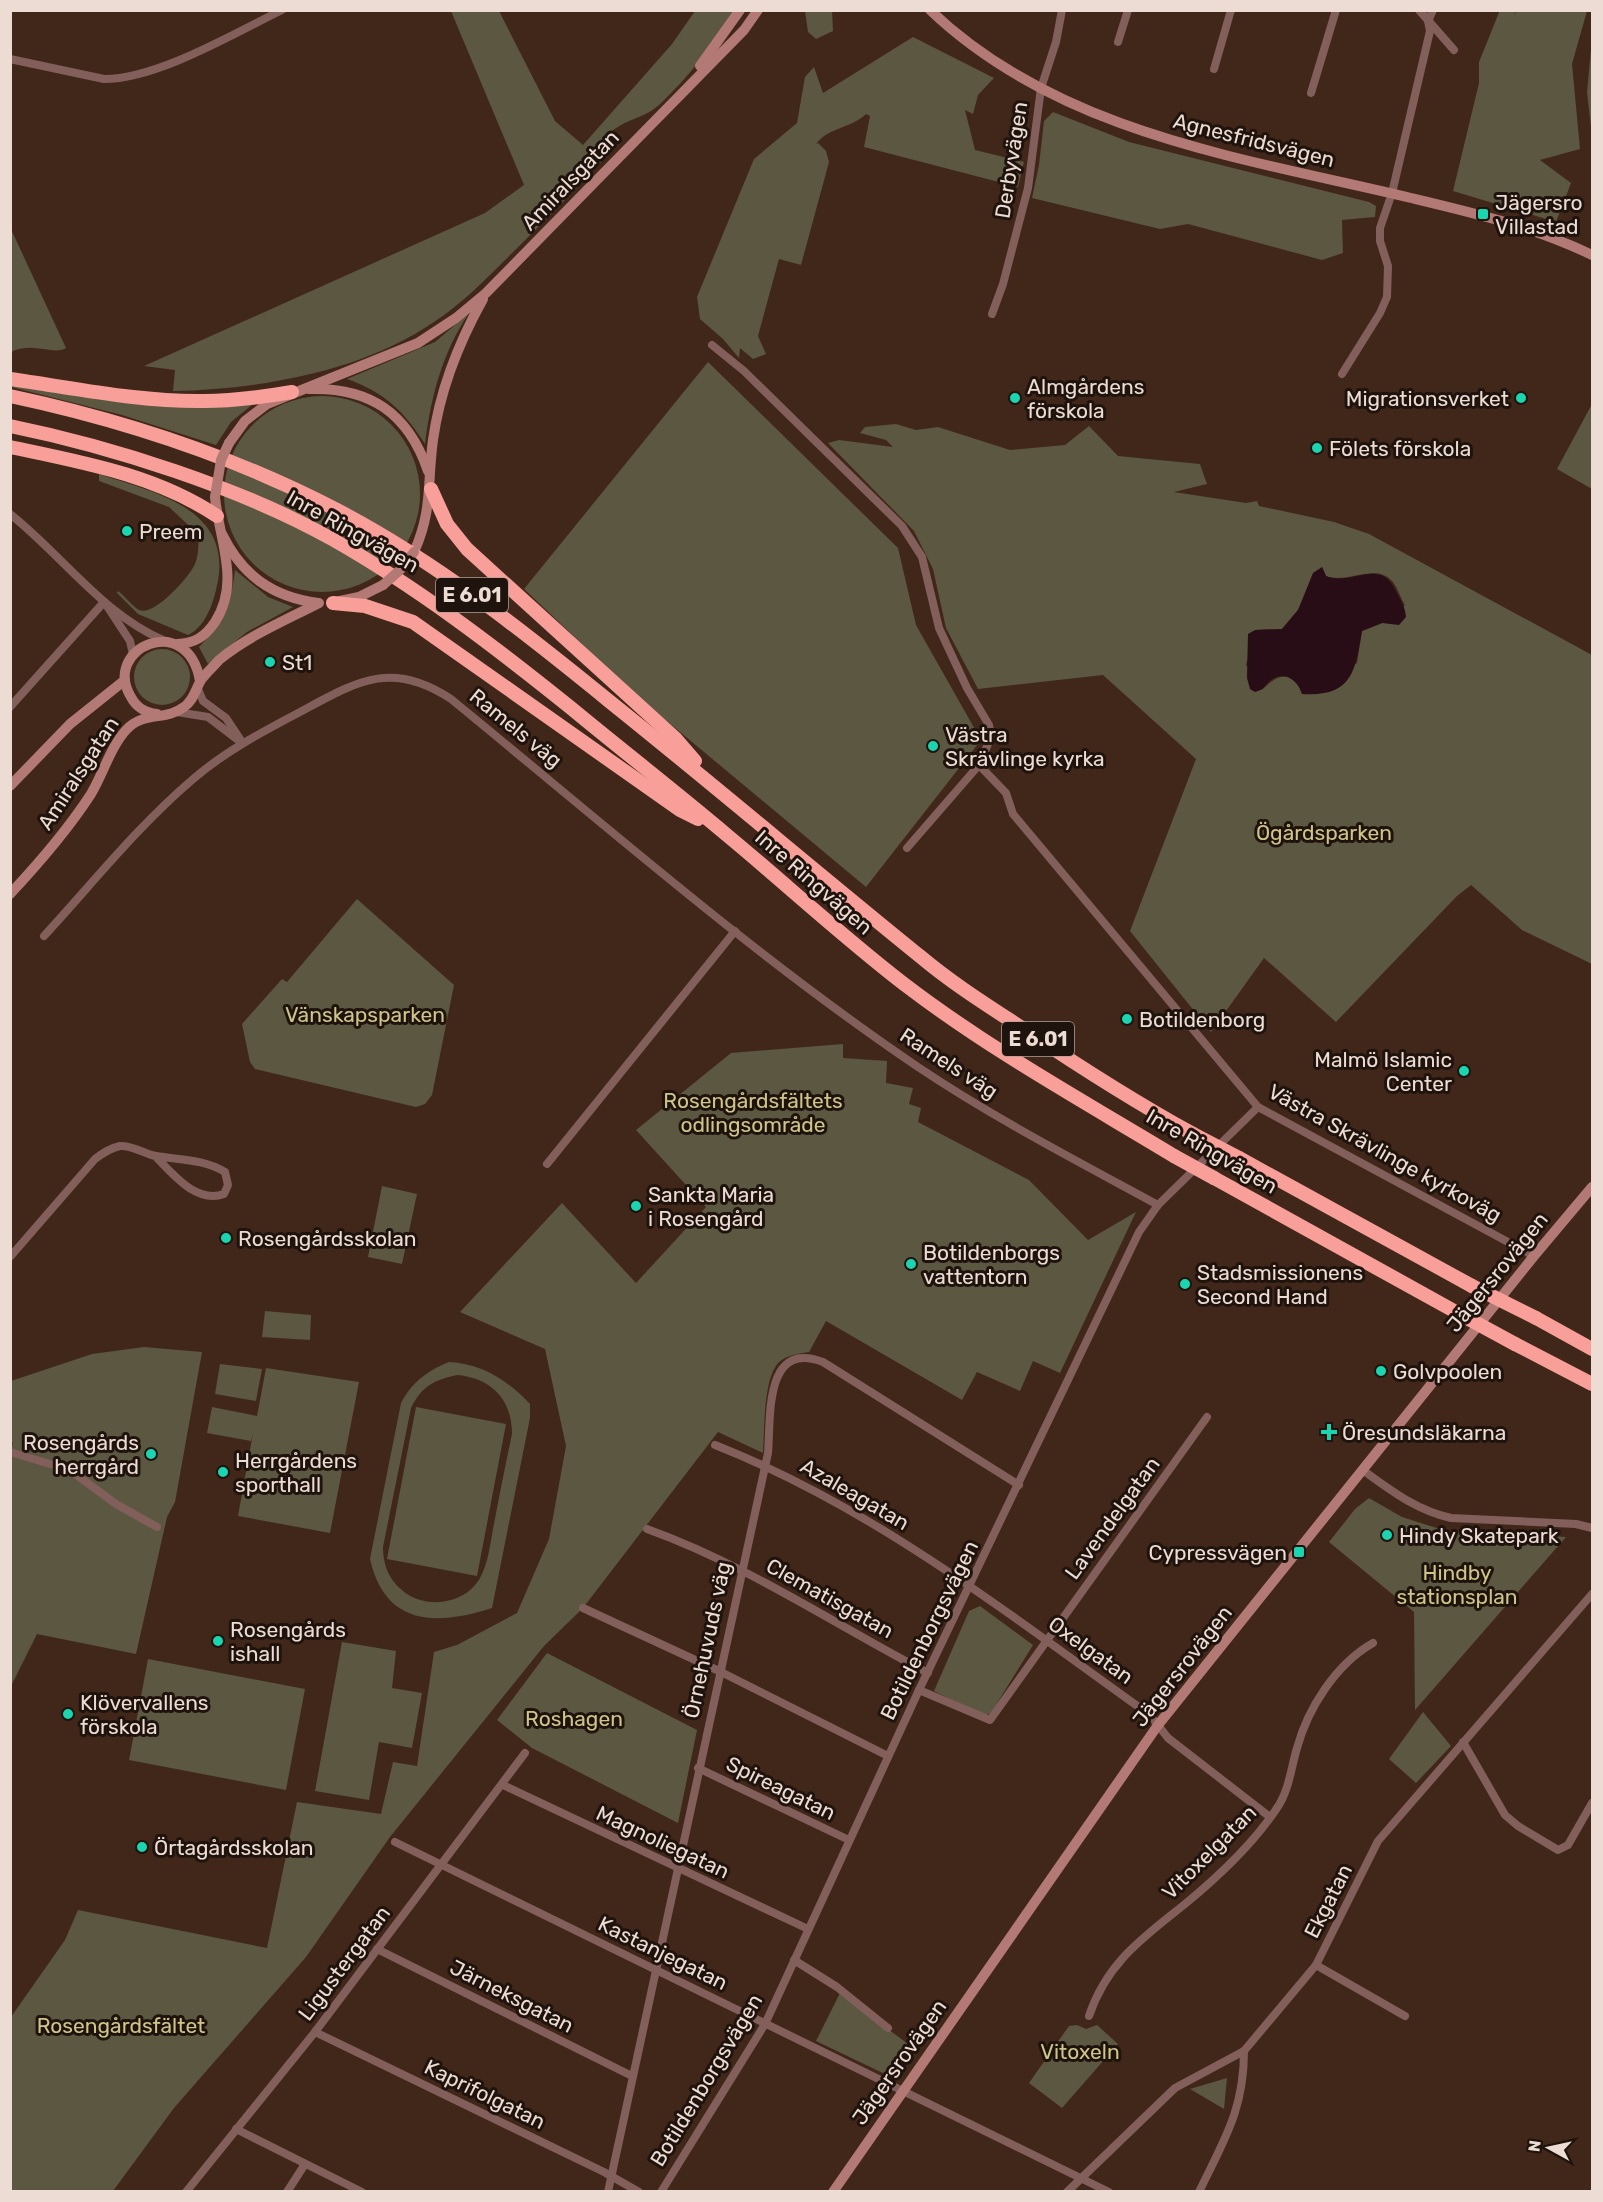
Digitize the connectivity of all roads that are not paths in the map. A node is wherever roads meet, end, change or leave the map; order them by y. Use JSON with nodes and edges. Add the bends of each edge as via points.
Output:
{"nodes":[{"id":1,"x":282,"y":10,"type":"edge"},
{"id":2,"x":740,"y":10,"type":"edge"},
{"id":3,"x":758,"y":10,"type":"edge"},
{"id":4,"x":763,"y":10,"type":"edge"},
{"id":5,"x":930,"y":10,"type":"edge"},
{"id":6,"x":1062,"y":10,"type":"edge"},
{"id":7,"x":1128,"y":10,"type":"edge"},
{"id":8,"x":1231,"y":10,"type":"edge"},
{"id":9,"x":1336,"y":10,"type":"edge"},
{"id":10,"x":1419,"y":10,"type":"edge"},
{"id":11,"x":1433,"y":10,"type":"edge"},
{"id":12,"x":1428,"y":21,"type":"junction"},
{"id":13,"x":744,"y":30,"type":"junction"},
{"id":14,"x":1118,"y":42,"type":"dead end"},
{"id":15,"x":1454,"y":50,"type":"dead end"},
{"id":16,"x":10,"y":59,"type":"edge"},
{"id":17,"x":1214,"y":69,"type":"dead end"},
{"id":18,"x":1041,"y":88,"type":"junction"},
{"id":19,"x":681,"y":93,"type":"junction"},
{"id":20,"x":1311,"y":93,"type":"dead end"},
{"id":21,"x":1392,"y":193,"type":"junction"},
{"id":22,"x":1593,"y":255,"type":"edge"},
{"id":23,"x":486,"y":294,"type":"junction"},
{"id":24,"x":992,"y":314,"type":"dead end"},
{"id":25,"x":712,"y":345,"type":"dead end"},
{"id":26,"x":1342,"y":374,"type":"dead end"},
{"id":27,"x":10,"y":379,"type":"edge"},
{"id":28,"x":297,"y":391,"type":"junction"},
{"id":29,"x":10,"y":396,"type":"edge"},
{"id":30,"x":10,"y":426,"type":"edge"},
{"id":31,"x":10,"y":447,"type":"edge"},
{"id":32,"x":430,"y":483,"type":"junction"},
{"id":33,"x":10,"y":514,"type":"edge"},
{"id":34,"x":217,"y":516,"type":"junction"},
{"id":35,"x":222,"y":534,"type":"junction"},
{"id":36,"x":104,"y":602,"type":"junction"},
{"id":37,"x":326,"y":603,"type":"junction"},
{"id":38,"x":172,"y":643,"type":"junction"},
{"id":39,"x":133,"y":654,"type":"junction"},
{"id":40,"x":125,"y":680,"type":"junction"},
{"id":41,"x":199,"y":685,"type":"junction"},
{"id":42,"x":10,"y":707,"type":"edge"},
{"id":43,"x":177,"y":712,"type":"junction"},
{"id":44,"x":163,"y":715,"type":"junction"},
{"id":45,"x":242,"y":743,"type":"junction"},
{"id":46,"x":979,"y":765,"type":"junction"},
{"id":47,"x":10,"y":786,"type":"edge"},
{"id":48,"x":718,"y":788,"type":"junction"},
{"id":49,"x":727,"y":835,"type":"junction"},
{"id":50,"x":907,"y":849,"type":"dead end"},
{"id":51,"x":10,"y":894,"type":"edge"},
{"id":52,"x":735,"y":931,"type":"junction"},
{"id":53,"x":44,"y":936,"type":"dead end"},
{"id":54,"x":1258,"y":1107,"type":"junction"},
{"id":55,"x":155,"y":1156,"type":"junction"},
{"id":56,"x":547,"y":1164,"type":"dead end"},
{"id":57,"x":1593,"y":1187,"type":"edge"},
{"id":58,"x":1158,"y":1205,"type":"junction"},
{"id":59,"x":1533,"y":1256,"type":"junction"},
{"id":60,"x":10,"y":1257,"type":"edge"},
{"id":61,"x":1593,"y":1349,"type":"edge"},
{"id":62,"x":1593,"y":1384,"type":"edge"},
{"id":63,"x":1207,"y":1417,"type":"dead end"},
{"id":64,"x":715,"y":1445,"type":"dead end"},
{"id":65,"x":10,"y":1452,"type":"edge"},
{"id":66,"x":764,"y":1464,"type":"junction"},
{"id":67,"x":1364,"y":1471,"type":"junction"},
{"id":68,"x":1019,"y":1485,"type":"junction"},
{"id":69,"x":157,"y":1527,"type":"dead end"},
{"id":70,"x":647,"y":1528,"type":"dead end"},
{"id":71,"x":1593,"y":1528,"type":"edge"},
{"id":72,"x":742,"y":1569,"type":"junction"},
{"id":73,"x":970,"y":1587,"type":"junction"},
{"id":74,"x":1593,"y":1594,"type":"edge"},
{"id":75,"x":583,"y":1608,"type":"dead end"},
{"id":76,"x":1046,"y":1639,"type":"junction"},
{"id":77,"x":1373,"y":1643,"type":"dead end"},
{"id":78,"x":719,"y":1671,"type":"junction"},
{"id":79,"x":928,"y":1673,"type":"junction"},
{"id":80,"x":919,"y":1690,"type":"junction"},
{"id":81,"x":1158,"y":1725,"type":"junction"},
{"id":82,"x":1463,"y":1742,"type":"junction"},
{"id":83,"x":525,"y":1753,"type":"dead end"},
{"id":84,"x":888,"y":1756,"type":"junction"},
{"id":85,"x":698,"y":1768,"type":"junction"},
{"id":86,"x":503,"y":1785,"type":"junction"},
{"id":87,"x":1593,"y":1803,"type":"edge"},
{"id":88,"x":1270,"y":1817,"type":"junction"},
{"id":89,"x":849,"y":1840,"type":"junction"},
{"id":90,"x":395,"y":1842,"type":"dead end"},
{"id":91,"x":441,"y":1866,"type":"junction"},
{"id":92,"x":678,"y":1870,"type":"junction"},
{"id":93,"x":808,"y":1929,"type":"junction"},
{"id":94,"x":377,"y":1949,"type":"junction"},
{"id":95,"x":794,"y":1960,"type":"junction"},
{"id":96,"x":1316,"y":1965,"type":"junction"},
{"id":97,"x":655,"y":1967,"type":"junction"},
{"id":98,"x":1089,"y":2016,"type":"dead end"},
{"id":99,"x":1405,"y":2016,"type":"dead end"},
{"id":100,"x":765,"y":2024,"type":"junction"},
{"id":101,"x":888,"y":2028,"type":"dead end"},
{"id":102,"x":315,"y":2032,"type":"junction"},
{"id":103,"x":1244,"y":2050,"type":"junction"},
{"id":104,"x":632,"y":2076,"type":"junction"},
{"id":105,"x":903,"y":2090,"type":"junction"},
{"id":106,"x":236,"y":2129,"type":"junction"},
{"id":107,"x":305,"y":2164,"type":"junction"},
{"id":108,"x":611,"y":2177,"type":"junction"},
{"id":109,"x":1080,"y":2177,"type":"junction"},
{"id":110,"x":186,"y":2192,"type":"edge"},
{"id":111,"x":287,"y":2192,"type":"edge"},
{"id":112,"x":362,"y":2192,"type":"edge"},
{"id":113,"x":608,"y":2192,"type":"edge"},
{"id":114,"x":639,"y":2192,"type":"edge"},
{"id":115,"x":661,"y":2192,"type":"edge"},
{"id":116,"x":833,"y":2192,"type":"edge"},
{"id":117,"x":1067,"y":2192,"type":"edge"},
{"id":118,"x":1109,"y":2192,"type":"edge"},
{"id":119,"x":1198,"y":2192,"type":"edge"}],
"edges":[{"from":1,"to":16,"type":"street","via":[[135,76],[104,79]]},
{"from":2,"to":19,"type":"main road","name":"Amiralsgatan"},
{"from":3,"to":13,"type":"main road","name":"Amiralsgatan"},
{"from":4,"to":13,"type":"main road"},
{"from":5,"to":18,"type":"main road","name":"Agnesfridsvägen","via":[[977,48]]},
{"from":6,"to":18,"type":"street","name":"Derbyvägen"},
{"from":7,"to":14,"type":"street"},
{"from":8,"to":17,"type":"street"},
{"from":9,"to":20,"type":"street"},
{"from":10,"to":12,"type":"street"},
{"from":11,"to":12,"type":"street"},
{"from":12,"to":15,"type":"street"},
{"from":12,"to":21,"type":"street","via":[[1430,31]]},
{"from":13,"to":19,"type":"main road","name":"Amiralsgatan"},
{"from":18,"to":21,"type":"main road","name":"Agnesfridsvägen","via":[[1138,131]]},
{"from":18,"to":24,"type":"street","name":"Derbyvägen","via":[[1028,188]]},
{"from":19,"to":23,"type":"main road","name":"Amiralsgatan"},
{"from":21,"to":22,"type":"main road","name":"Agnesfridsvägen","via":[[1521,226]]},
{"from":21,"to":26,"type":"street","via":[[1380,228],[1388,266],[1387,297]]},
{"from":23,"to":28,"type":"main road","name":"Amiralsgatan","via":[[418,343]]},
{"from":23,"to":32,"type":"main road","name":"Amiralsgatan","via":[[447,378],[433,438]]},
{"from":25,"to":46,"type":"street","via":[[744,371],[902,526],[922,557],[939,628],[989,725],[991,737]]},
{"from":27,"to":28,"type":"highway","via":[[203,402]]},
{"from":28,"to":32,"type":"main road","name":"Amiralsgatan","via":[[335,388],[378,403],[411,435]]},
{"from":28,"to":34,"type":"main road","name":"Amiralsgatan","bridge":true,"via":[[267,404],[245,421],[229,443],[221,460],[215,497]]},
{"from":29,"to":48,"type":"highway","name":"Inre Ringvägen","number":"E 6.01","via":[[175,441],[337,510],[453,581]]},
{"from":30,"to":49,"type":"highway","name":"Inre Ringvägen","number":"E 6.01","via":[[175,473],[257,502],[329,538],[432,601]]},
{"from":31,"to":34,"type":"highway","via":[[138,479],[177,492]]},
{"from":32,"to":37,"type":"main road","name":"Amiralsgatan","bridge":true,"via":[[425,529],[400,570],[383,585],[359,597]]},
{"from":32,"to":48,"type":"highway","via":[[447,524],[467,549],[676,739]]},
{"from":33,"to":36,"type":"street"},
{"from":34,"to":35,"type":"main road","name":"Amiralsgatan"},
{"from":35,"to":37,"type":"main road","name":"Amiralsgatan","via":[[231,553],[260,583],[288,597]]},
{"from":35,"to":38,"type":"main road","name":"Amiralsgatan","via":[[228,567],[222,610],[205,635],[190,643]]},
{"from":36,"to":38,"type":"street","via":[[131,622]]},
{"from":36,"to":39,"type":"street","via":[[130,641]]},
{"from":36,"to":42,"type":"street"},
{"from":37,"to":41,"type":"main road","name":"Amiralsgatan","via":[[236,649],[219,661]]},
{"from":37,"to":49,"type":"highway","via":[[365,606],[413,622],[680,810]]},
{"from":38,"to":39,"type":"main road","name":"Amiralsgatan","via":[[145,645]]},
{"from":38,"to":41,"type":"main road","via":[[189,653],[195,662]]},
{"from":39,"to":40,"type":"main road"},
{"from":40,"to":44,"type":"main road","name":"Amiralsgatan","via":[[129,695],[138,706]]},
{"from":40,"to":47,"type":"main road","name":"Amiralsgatan","via":[[70,724]]},
{"from":41,"to":43,"type":"main road","name":"Amiralsgatan","via":[[190,702]]},
{"from":41,"to":45,"type":"street","via":[[207,705],[226,718]]},
{"from":43,"to":44,"type":"main road","name":"Amiralsgatan"},
{"from":43,"to":45,"type":"street","via":[[208,717]]},
{"from":44,"to":51,"type":"main road","name":"Amiralsgatan","via":[[143,717],[125,731],[61,839]]},
{"from":45,"to":52,"type":"street","name":"Ramels väg","via":[[365,680],[400,677],[433,686]]},
{"from":45,"to":53,"type":"street","name":"Ramels väg","via":[[178,792]]},
{"from":46,"to":50,"type":"street"},
{"from":46,"to":54,"type":"street","name":"Västra Skrävlinge kyrkoväg","via":[[1006,793],[1013,814]]},
{"from":48,"to":61,"type":"highway","name":"Inre Ringvägen","number":"E 6.01","bridge":true,"via":[[923,959],[1123,1095]]},
{"from":49,"to":62,"type":"highway","name":"Inre Ringvägen","number":"E 6.01","bridge":true,"via":[[843,936],[972,1033],[1174,1156]]},
{"from":52,"to":56,"type":"street"},
{"from":52,"to":58,"type":"street","name":"Ramels väg","via":[[919,1068]]},
{"from":54,"to":58,"type":"street","name":"Botildenborgsvägen"},
{"from":54,"to":59,"type":"street","name":"Västra Skrävlinge kyrkoväg"},
{"from":55,"to":55,"type":"street","via":[[200,1194],[224,1194],[228,1185],[225,1172],[218,1167]]},
{"from":55,"to":60,"type":"street","via":[[122,1146],[107,1150]]},
{"from":57,"to":59,"type":"main road","name":"Jägersrovägen"},
{"from":58,"to":68,"type":"street","name":"Botildenborgsvägen","via":[[1139,1232],[1105,1298]]},
{"from":59,"to":67,"type":"main road","name":"Jägersrovägen"},
{"from":63,"to":76,"type":"street","name":"Lavendelgatan"},
{"from":64,"to":66,"type":"street","name":"Azaleagatan"},
{"from":65,"to":69,"type":"street","via":[[70,1470],[116,1504]]},
{"from":66,"to":68,"type":"street","name":"Örnehuvuds väg","via":[[778,1372],[797,1358],[812,1358],[865,1386]]},
{"from":66,"to":72,"type":"street","name":"Örnehuvuds väg"},
{"from":66,"to":73,"type":"street","name":"Azaleagatan","via":[[863,1517]]},
{"from":67,"to":71,"type":"street","via":[[1410,1505],[1433,1514]]},
{"from":67,"to":81,"type":"main road","name":"Jägersrovägen"},
{"from":68,"to":73,"type":"street","name":"Botildenborgsvägen"},
{"from":70,"to":72,"type":"street","name":"Clematisgatan"},
{"from":72,"to":78,"type":"street","name":"Örnehuvuds väg"},
{"from":72,"to":79,"type":"street","name":"Clematisgatan"},
{"from":73,"to":76,"type":"street","name":"Oxelgatan"},
{"from":73,"to":79,"type":"street","name":"Botildenborgsvägen"},
{"from":74,"to":82,"type":"street","name":"Ekgatan"},
{"from":75,"to":78,"type":"street"},
{"from":76,"to":80,"type":"street","name":"Lavendelgatan","via":[[990,1720]]},
{"from":76,"to":81,"type":"street","name":"Oxelgatan","via":[[1150,1715]]},
{"from":77,"to":88,"type":"street","name":"Vitoxelgatan","via":[[1329,1683],[1310,1714],[1287,1789]]},
{"from":78,"to":84,"type":"street"},
{"from":78,"to":85,"type":"street","name":"Örnehuvuds väg"},
{"from":79,"to":80,"type":"street","name":"Botildenborgsvägen"},
{"from":80,"to":84,"type":"street","name":"Botildenborgsvägen"},
{"from":81,"to":88,"type":"street","name":"Oxelgatan","via":[[1168,1738]]},
{"from":81,"to":105,"type":"main road","name":"Jägersrovägen"},
{"from":82,"to":87,"type":"street","via":[[1506,1815],[1558,1850],[1564,1849]]},
{"from":82,"to":96,"type":"street","name":"Ekgatan","via":[[1378,1841]]},
{"from":83,"to":86,"type":"street","name":"Ligustergatan"},
{"from":84,"to":89,"type":"street","name":"Botildenborgsvägen"},
{"from":85,"to":89,"type":"street","name":"Spireagatan"},
{"from":85,"to":92,"type":"street","name":"Örnehuvuds väg"},
{"from":86,"to":91,"type":"street","name":"Ligustergatan"},
{"from":86,"to":92,"type":"street","name":"Magnoliegatan"},
{"from":88,"to":98,"type":"street","name":"Vitoxelgatan","via":[[1223,1869],[1122,1956],[1094,2000]]},
{"from":89,"to":93,"type":"street","name":"Botildenborgsvägen"},
{"from":90,"to":91,"type":"street","name":"Kastanjegatan"},
{"from":91,"to":94,"type":"street","name":"Ligustergatan"},
{"from":91,"to":97,"type":"street","name":"Kastanjegatan"},
{"from":92,"to":93,"type":"street","name":"Magnoliegatan"},
{"from":92,"to":97,"type":"street","name":"Örnehuvuds väg"},
{"from":93,"to":95,"type":"street","name":"Botildenborgsvägen"},
{"from":94,"to":102,"type":"street","name":"Ligustergatan"},
{"from":94,"to":104,"type":"street","name":"Järneksgatan"},
{"from":95,"to":100,"type":"street","name":"Botildenborgsvägen"},
{"from":95,"to":101,"type":"street","via":[[837,1987]]},
{"from":96,"to":99,"type":"street"},
{"from":96,"to":103,"type":"street","name":"Ekgatan"},
{"from":97,"to":100,"type":"street","name":"Kastanjegatan"},
{"from":97,"to":104,"type":"street","name":"Örnehuvuds väg"},
{"from":100,"to":105,"type":"street","name":"Kastanjegatan"},
{"from":100,"to":115,"type":"street","name":"Botildenborgsvägen"},
{"from":102,"to":106,"type":"street","name":"Ligustergatan"},
{"from":102,"to":108,"type":"street","name":"Kaprifolgatan"},
{"from":103,"to":109,"type":"street","name":"Ekgatan","via":[[1175,2088]]},
{"from":103,"to":119,"type":"street","via":[[1237,2114]]},
{"from":104,"to":108,"type":"street","name":"Örnehuvuds väg"},
{"from":105,"to":109,"type":"street","name":"Kastanjegatan"},
{"from":105,"to":116,"type":"main road","name":"Jägersrovägen"},
{"from":106,"to":107,"type":"street"},
{"from":106,"to":110,"type":"street","name":"Ligustergatan"},
{"from":107,"to":111,"type":"street"},
{"from":107,"to":112,"type":"street"},
{"from":108,"to":113,"type":"street","name":"Örnehuvuds väg"},
{"from":108,"to":114,"type":"street","name":"Kaprifolgatan"},
{"from":109,"to":117,"type":"street","name":"Ekgatan"},
{"from":109,"to":118,"type":"street","name":"Kastanjegatan"}]}
